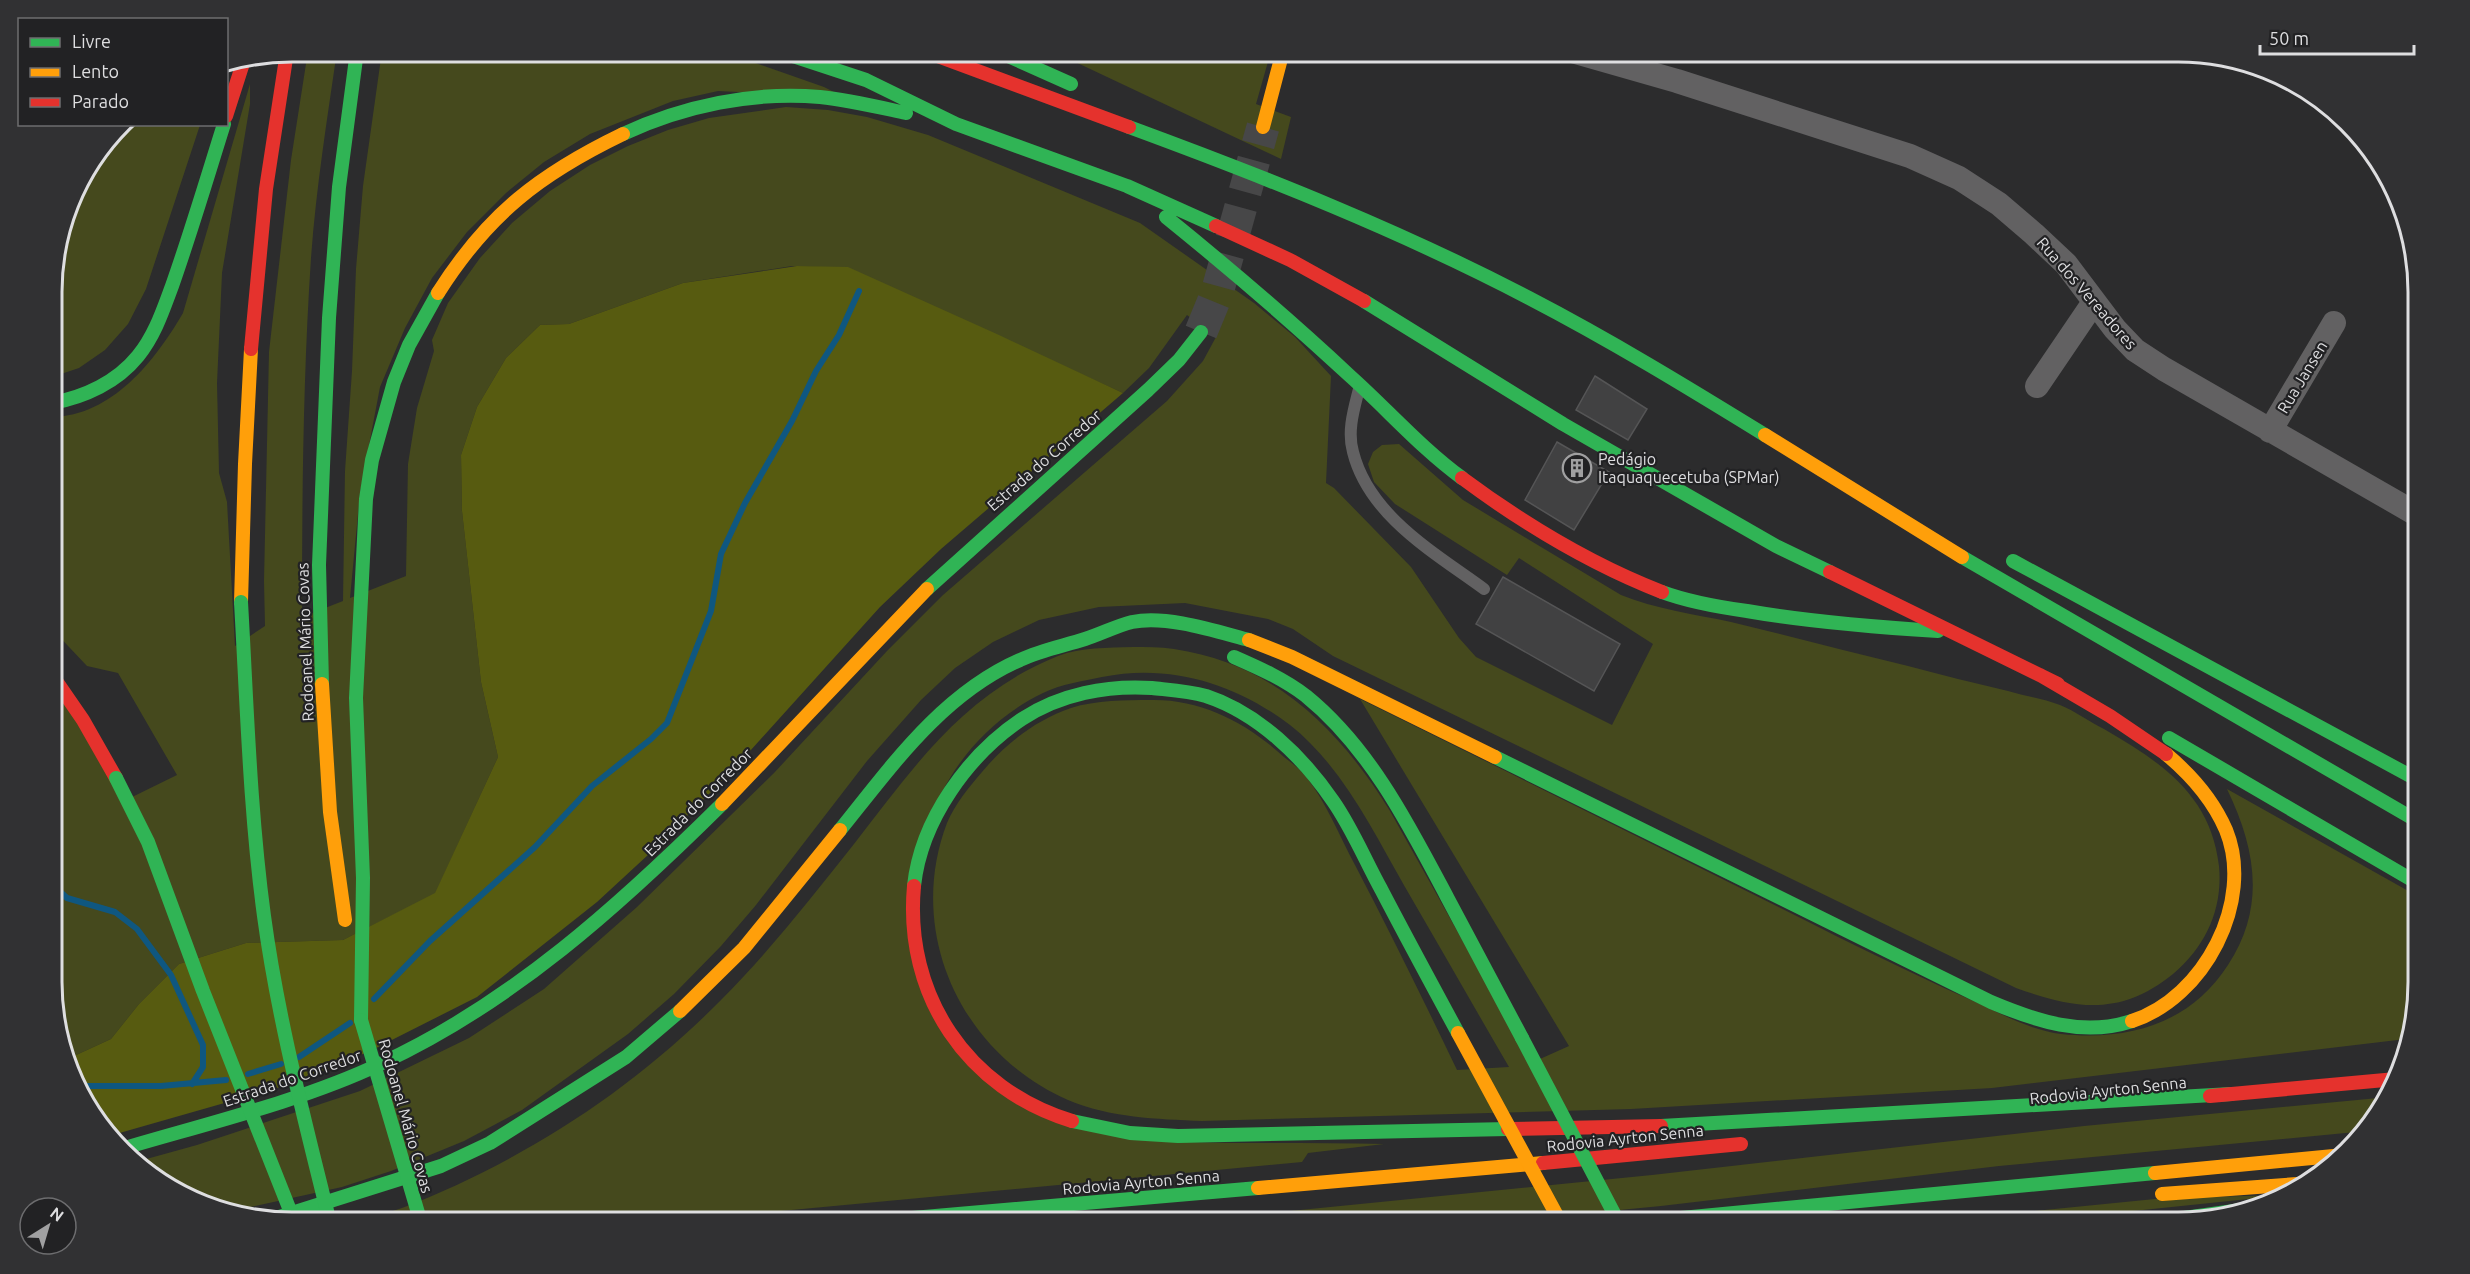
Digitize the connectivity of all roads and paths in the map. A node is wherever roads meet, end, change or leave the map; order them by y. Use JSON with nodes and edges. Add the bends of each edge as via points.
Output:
{"nodes":[{"id":1,"x":285,"y":62,"type":"edge"},
{"id":2,"x":356,"y":62,"type":"edge"},
{"id":3,"x":811,"y":62,"type":"edge"},
{"id":4,"x":954,"y":62,"type":"edge"},
{"id":5,"x":1021,"y":62,"type":"edge"},
{"id":6,"x":1280,"y":62,"type":"edge"},
{"id":7,"x":1610,"y":62,"type":"edge"},
{"id":8,"x":242,"y":67,"type":"edge"},
{"id":9,"x":1081,"y":89,"type":"dead end"},
{"id":10,"x":228,"y":110,"type":"edge"},
{"id":11,"x":956,"y":124,"type":"junction"},
{"id":12,"x":1164,"y":125,"type":"dead end"},
{"id":13,"x":223,"y":126,"type":"edge"},
{"id":14,"x":1263,"y":127,"type":"tunnel mouth"},
{"id":15,"x":1270,"y":180,"type":"junction"},
{"id":16,"x":1127,"y":186,"type":"junction"},
{"id":17,"x":2094,"y":302,"type":"junction"},
{"id":18,"x":2334,"y":323,"type":"dead end"},
{"id":19,"x":1201,"y":332,"type":"tunnel mouth"},
{"id":20,"x":1360,"y":385,"type":"junction"},
{"id":21,"x":2037,"y":386,"type":"dead end"},
{"id":22,"x":1709,"y":400,"type":"junction"},
{"id":23,"x":62,"y":402,"type":"edge"},
{"id":24,"x":2270,"y":430,"type":"junction"},
{"id":25,"x":1882,"y":491,"type":"dead end"},
{"id":26,"x":2408,"y":509,"type":"edge"},
{"id":27,"x":1996,"y":552,"type":"dead end"},
{"id":28,"x":1484,"y":589,"type":"dead end"},
{"id":29,"x":1954,"y":632,"type":"junction"},
{"id":30,"x":1129,"y":637,"type":"dead end"},
{"id":31,"x":1085,"y":639,"type":"junction"},
{"id":32,"x":1225,"y":654,"type":"dead end"},
{"id":33,"x":2040,"y":675,"type":"junction"},
{"id":34,"x":62,"y":690,"type":"edge"},
{"id":35,"x":2408,"y":775,"type":"edge"},
{"id":36,"x":2408,"y":816,"type":"edge"},
{"id":37,"x":2408,"y":878,"type":"edge"},
{"id":38,"x":361,"y":1020,"type":"junction"},
{"id":39,"x":2387,"y":1080,"type":"edge"},
{"id":40,"x":2231,"y":1094,"type":"junction"},
{"id":41,"x":1914,"y":1126,"type":"dead end"},
{"id":42,"x":1510,"y":1129,"type":"edge"},
{"id":43,"x":1510,"y":1129,"type":"edge"},
{"id":44,"x":1510,"y":1129,"type":"edge"},
{"id":45,"x":1510,"y":1129,"type":"edge"},
{"id":46,"x":1750,"y":1143,"type":"dead end"},
{"id":47,"x":130,"y":1146,"type":"edge"},
{"id":48,"x":2328,"y":1156,"type":"edge"},
{"id":49,"x":2288,"y":1185,"type":"edge"},
{"id":50,"x":2145,"y":1195,"type":"dead end"},
{"id":51,"x":1854,"y":1200,"type":"junction"},
{"id":52,"x":1969,"y":1205,"type":"dead end"},
{"id":53,"x":291,"y":1212,"type":"edge"},
{"id":54,"x":295,"y":1212,"type":"edge"},
{"id":55,"x":327,"y":1212,"type":"edge"},
{"id":56,"x":418,"y":1212,"type":"edge"},
{"id":57,"x":981,"y":1212,"type":"edge"},
{"id":58,"x":1555,"y":1212,"type":"edge"},
{"id":59,"x":1613,"y":1212,"type":"edge"},
{"id":60,"x":1737,"y":1212,"type":"edge"}],
"edges":[{"from":1,"to":55,"type":"main road","bridge":true,"via":[[261,242],[243,488],[241,602],[250,771],[264,915],[285,1042]]},
{"from":2,"to":38,"type":"main road","name":"Rodoanel Mário Covas","via":[[339,188],[329,318],[319,565],[330,812]]},
{"from":3,"to":11,"type":"main road","via":[[866,80]]},
{"from":4,"to":15,"type":"main road"},
{"from":5,"to":9,"type":"main road"},
{"from":6,"to":14,"type":"main road"},
{"from":7,"to":17,"type":"street","name":"Rua dos Vereadores","via":[[1910,156],[1959,178],[1999,204],[2034,234],[2066,264]]},
{"from":8,"to":10,"type":"main road"},
{"from":11,"to":16,"type":"main road"},
{"from":11,"to":38,"type":"main road","via":[[816,97],[764,98],[674,114],[634,128],[587,152],[501,212],[435,298],[413,336],[392,388],[366,498],[356,696],[363,903]]},
{"from":12,"to":15,"type":"main road","via":[[1215,147]]},
{"from":13,"to":23,"type":"main road","via":[[184,251],[159,322],[146,346],[127,367],[98,388]]},
{"from":15,"to":22,"type":"main road","via":[[1529,297]]},
{"from":16,"to":20,"type":"main road","via":[[1242,278]]},
{"from":16,"to":29,"type":"main road","via":[[1310,271],[1380,309],[1563,424],[1776,546]]},
{"from":17,"to":21,"type":"street"},
{"from":17,"to":24,"type":"street","name":"Rua dos Vereadores","via":[[2135,350]]},
{"from":18,"to":24,"type":"street","name":"Rua Jansen"},
{"from":19,"to":47,"type":"main road","name":"Estrada do Corredor","via":[[1148,390],[935,580],[745,782],[668,856],[588,929],[533,972],[445,1031],[379,1065],[310,1092]]},
{"from":20,"to":28,"type":"lane","via":[[1351,420],[1352,450],[1375,498],[1411,535]]},
{"from":20,"to":29,"type":"main road","via":[[1474,489],[1565,545],[1669,595],[1711,606],[1827,623]]},
{"from":22,"to":25,"type":"main road"},
{"from":22,"to":36,"type":"main road","via":[[1926,535]]},
{"from":24,"to":26,"type":"street","name":"Rua dos Vereadores"},
{"from":27,"to":35,"type":"main road"},
{"from":29,"to":33,"type":"main road"},
{"from":30,"to":31,"type":"main road"},
{"from":31,"to":33,"type":"main road","via":[[1133,622],[1166,622],[1254,642],[1292,657],[1974,995],[2030,1018],[2072,1028],[2113,1026],[2151,1015],[2206,964],[2231,906],[2233,870],[2227,833],[2188,774],[2147,740]]},
{"from":31,"to":54,"type":"main road","via":[[1019,660],[954,701],[905,750],[744,948],[626,1057],[490,1143],[441,1166]]},
{"from":32,"to":59,"type":"main road","bridge":true,"via":[[1282,679],[1321,710],[1347,735],[1405,817]]},
{"from":33,"to":37,"type":"main road","via":[[2165,736]]},
{"from":34,"to":53,"type":"main road","bridge":true,"via":[[116,778],[148,842]]},
{"from":38,"to":56,"type":"main road","name":"Rodoanel Mário Covas","bridge":true},
{"from":39,"to":40,"type":"main road","name":"Rodovia Ayrton Senna"},
{"from":40,"to":41,"type":"main road","name":"Rodovia Ayrton Senna"},
{"from":40,"to":42,"type":"main road","bridge":true,"via":[[1700,1125]]},
{"from":43,"to":44,"type":"main road","bridge":true,"via":[[1211,1136],[1129,1133],[1059,1117],[1027,1102],[998,1083],[950,1033],[933,1005],[922,975],[911,920],[919,855],[940,804],[984,749],[1036,710],[1065,698],[1094,690],[1134,687],[1175,690],[1213,698],[1247,716],[1278,739],[1334,802]]},
{"from":45,"to":58,"type":"main road","bridge":true},
{"from":46,"to":57,"type":"main road","name":"Rodovia Ayrton Senna"},
{"from":48,"to":51,"type":"main road"},
{"from":49,"to":50,"type":"main road"},
{"from":51,"to":52,"type":"main road"},
{"from":51,"to":60,"type":"main road"}]}
